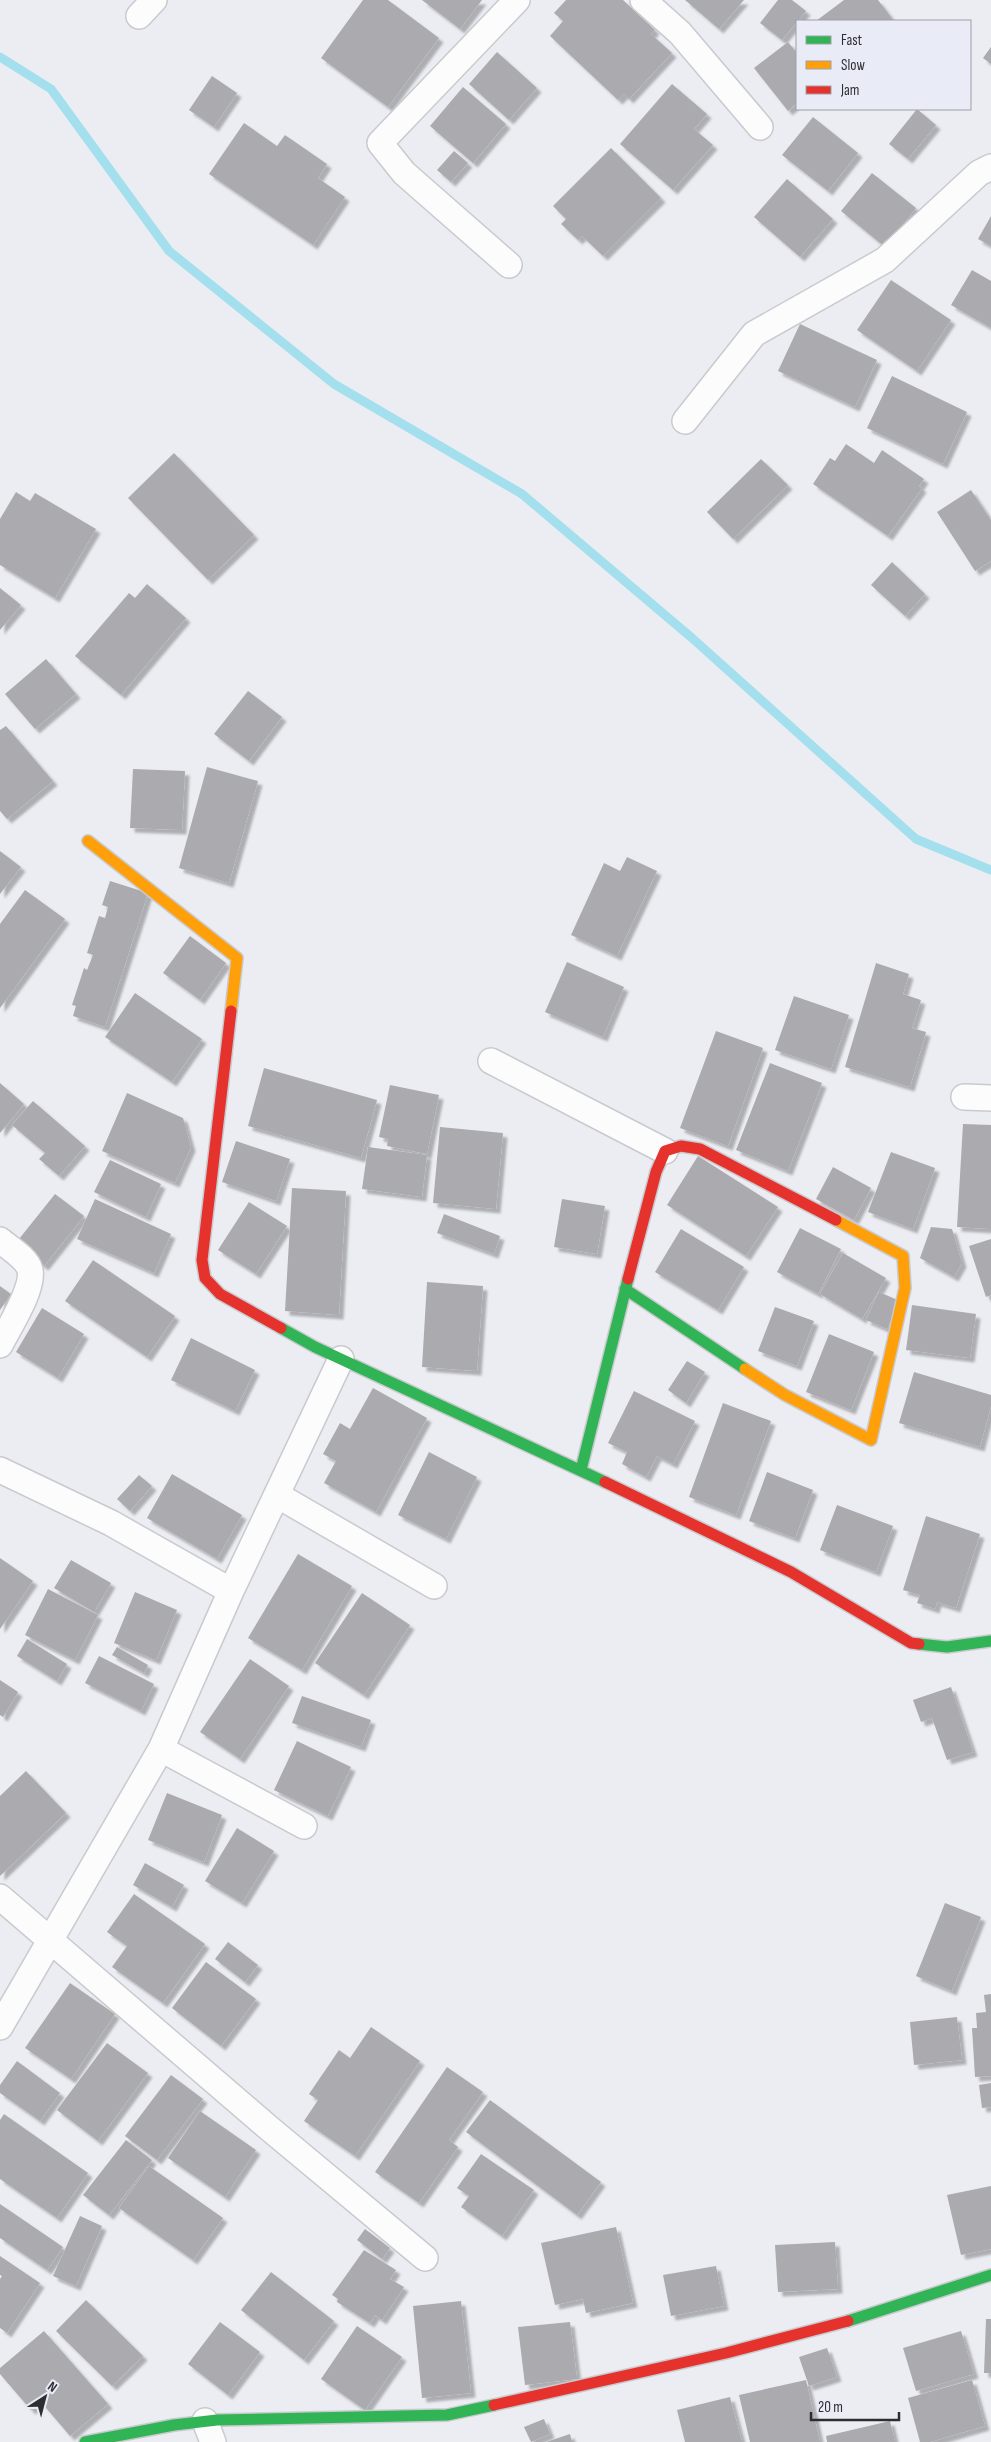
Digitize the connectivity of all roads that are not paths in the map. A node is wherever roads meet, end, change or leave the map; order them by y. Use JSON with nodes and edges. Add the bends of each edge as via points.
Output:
{"nodes":[{"id":1,"x":516,"y":0,"type":"edge"},
{"id":2,"x":643,"y":0,"type":"edge"},
{"id":3,"x":760,"y":127,"type":"dead end"},
{"id":4,"x":991,"y":167,"type":"edge"},
{"id":5,"x":510,"y":265,"type":"dead end"},
{"id":6,"x":685,"y":421,"type":"dead end"},
{"id":7,"x":88,"y":841,"type":"dead end"},
{"id":8,"x":492,"y":1062,"type":"dead end"},
{"id":9,"x":964,"y":1097,"type":"dead end"},
{"id":10,"x":991,"y":1098,"type":"edge"},
{"id":11,"x":665,"y":1152,"type":"junction"},
{"id":12,"x":0,"y":1240,"type":"edge"},
{"id":13,"x":625,"y":1289,"type":"junction"},
{"id":14,"x":0,"y":1344,"type":"edge"},
{"id":15,"x":341,"y":1359,"type":"junction"},
{"id":16,"x":0,"y":1470,"type":"edge"},
{"id":17,"x":581,"y":1470,"type":"junction"},
{"id":18,"x":277,"y":1495,"type":"junction"},
{"id":19,"x":434,"y":1586,"type":"dead end"},
{"id":20,"x":231,"y":1591,"type":"junction"},
{"id":21,"x":991,"y":1641,"type":"edge"},
{"id":22,"x":162,"y":1749,"type":"junction"},
{"id":23,"x":304,"y":1826,"type":"dead end"},
{"id":24,"x":0,"y":1897,"type":"edge"},
{"id":25,"x":52,"y":1939,"type":"junction"},
{"id":26,"x":0,"y":2027,"type":"edge"},
{"id":27,"x":425,"y":2258,"type":"dead end"},
{"id":28,"x":991,"y":2275,"type":"edge"},
{"id":29,"x":209,"y":2431,"type":"edge"},
{"id":30,"x":85,"y":2442,"type":"edge"}],
"edges":[{"from":1,"to":5,"type":"street","via":[[380,143],[404,173]]},
{"from":2,"to":3,"type":"street","via":[[680,33]]},
{"from":4,"to":6,"type":"street","via":[[979,173],[884,260],[754,334]]},
{"from":7,"to":15,"type":"street","via":[[237,958],[202,1260],[205,1278],[220,1294]]},
{"from":8,"to":11,"type":"street"},
{"from":9,"to":10,"type":"street"},
{"from":11,"to":13,"type":"street","via":[[656,1172]]},
{"from":11,"to":13,"type":"street","via":[[681,1146],[700,1149],[903,1256],[905,1288],[871,1440],[785,1395]]},
{"from":12,"to":14,"type":"street","via":[[30,1269],[30,1281],[23,1300]]},
{"from":13,"to":17,"type":"street"},
{"from":15,"to":17,"type":"street"},
{"from":15,"to":18,"type":"street"},
{"from":16,"to":20,"type":"street","via":[[111,1523]]},
{"from":17,"to":21,"type":"street","via":[[791,1572],[911,1643],[947,1646]]},
{"from":18,"to":19,"type":"street"},
{"from":18,"to":20,"type":"street"},
{"from":20,"to":22,"type":"street"},
{"from":22,"to":23,"type":"street"},
{"from":22,"to":25,"type":"street"},
{"from":24,"to":25,"type":"street"},
{"from":25,"to":26,"type":"street"},
{"from":25,"to":27,"type":"street","via":[[270,2129]]},
{"from":28,"to":29,"type":"street","via":[[841,2323],[447,2415],[271,2418]]},
{"from":29,"to":30,"type":"street"}]}
